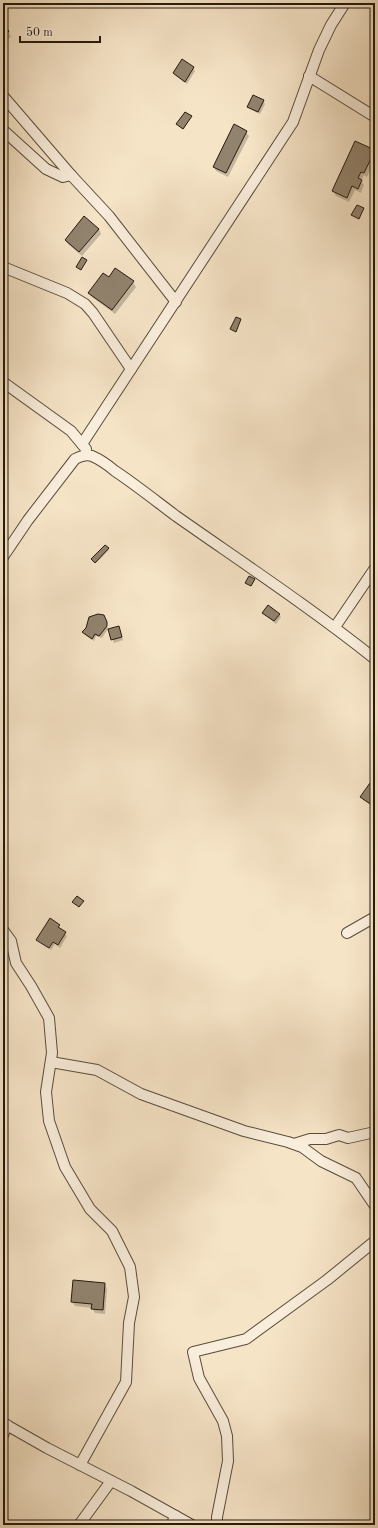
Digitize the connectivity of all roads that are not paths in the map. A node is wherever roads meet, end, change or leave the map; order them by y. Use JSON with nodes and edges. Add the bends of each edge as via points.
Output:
{"nodes":[{"id":1,"x":345,"y":3,"type":"edge"},
{"id":2,"x":309,"y":76,"type":"junction"},
{"id":3,"x":3,"y":96,"type":"edge"},
{"id":4,"x":375,"y":117,"type":"edge"},
{"id":5,"x":3,"y":130,"type":"edge"},
{"id":6,"x":71,"y":175,"type":"junction"},
{"id":7,"x":3,"y":267,"type":"edge"},
{"id":8,"x":176,"y":302,"type":"junction"},
{"id":9,"x":131,"y":369,"type":"junction"},
{"id":10,"x":3,"y":382,"type":"edge"},
{"id":11,"x":82,"y":444,"type":"junction"},
{"id":12,"x":91,"y":456,"type":"junction"},
{"id":13,"x":3,"y":557,"type":"edge"},
{"id":14,"x":375,"y":568,"type":"edge"},
{"id":15,"x":335,"y":627,"type":"junction"},
{"id":16,"x":375,"y":659,"type":"edge"},
{"id":17,"x":375,"y":917,"type":"edge"},
{"id":18,"x":3,"y":930,"type":"edge"},
{"id":19,"x":347,"y":933,"type":"dead end"},
{"id":20,"x":51,"y":1062,"type":"junction"},
{"id":21,"x":375,"y":1132,"type":"edge"},
{"id":22,"x":294,"y":1144,"type":"junction"},
{"id":23,"x":375,"y":1206,"type":"edge"},
{"id":24,"x":375,"y":1241,"type":"edge"},
{"id":25,"x":5,"y":1424,"type":"edge"},
{"id":26,"x":3,"y":1435,"type":"edge"},
{"id":27,"x":80,"y":1465,"type":"junction"},
{"id":28,"x":111,"y":1481,"type":"junction"},
{"id":29,"x":174,"y":1521,"type":"edge"},
{"id":30,"x":79,"y":1525,"type":"edge"},
{"id":31,"x":192,"y":1525,"type":"edge"},
{"id":32,"x":217,"y":1525,"type":"edge"}],
"edges":[{"from":1,"to":2,"type":"street","via":[[331,25]]},
{"from":2,"to":4,"type":"street"},
{"from":2,"to":8,"type":"street","via":[[300,108],[293,122]]},
{"from":3,"to":6,"type":"street"},
{"from":5,"to":6,"type":"street","via":[[46,169],[63,177]]},
{"from":6,"to":8,"type":"street","via":[[109,216]]},
{"from":7,"to":9,"type":"street","via":[[67,293],[85,304]]},
{"from":8,"to":9,"type":"street"},
{"from":9,"to":11,"type":"street"},
{"from":10,"to":11,"type":"street","via":[[71,431]]},
{"from":11,"to":12,"type":"street"},
{"from":12,"to":13,"type":"street","via":[[82,455],[75,459]]},
{"from":12,"to":15,"type":"street","via":[[128,479]]},
{"from":14,"to":15,"type":"street"},
{"from":15,"to":16,"type":"street"},
{"from":17,"to":19,"type":"street"},
{"from":18,"to":20,"type":"street","via":[[11,941],[16,963],[49,1018]]},
{"from":20,"to":22,"type":"street","via":[[97,1070],[147,1096],[244,1131]]},
{"from":20,"to":27,"type":"street","via":[[46,1092],[49,1121],[65,1167],[90,1209],[112,1230],[130,1267],[134,1297],[129,1323],[126,1382]]},
{"from":21,"to":22,"type":"street","via":[[348,1138],[339,1136],[310,1139]]},
{"from":22,"to":23,"type":"street","via":[[356,1178]]},
{"from":24,"to":32,"type":"street","via":[[327,1280],[246,1338],[193,1352],[199,1378],[223,1421],[227,1436],[228,1461]]},
{"from":25,"to":26,"type":"street"},
{"from":25,"to":27,"type":"street"},
{"from":27,"to":28,"type":"street"},
{"from":28,"to":29,"type":"street"},
{"from":28,"to":30,"type":"street"},
{"from":29,"to":31,"type":"street"}]}
